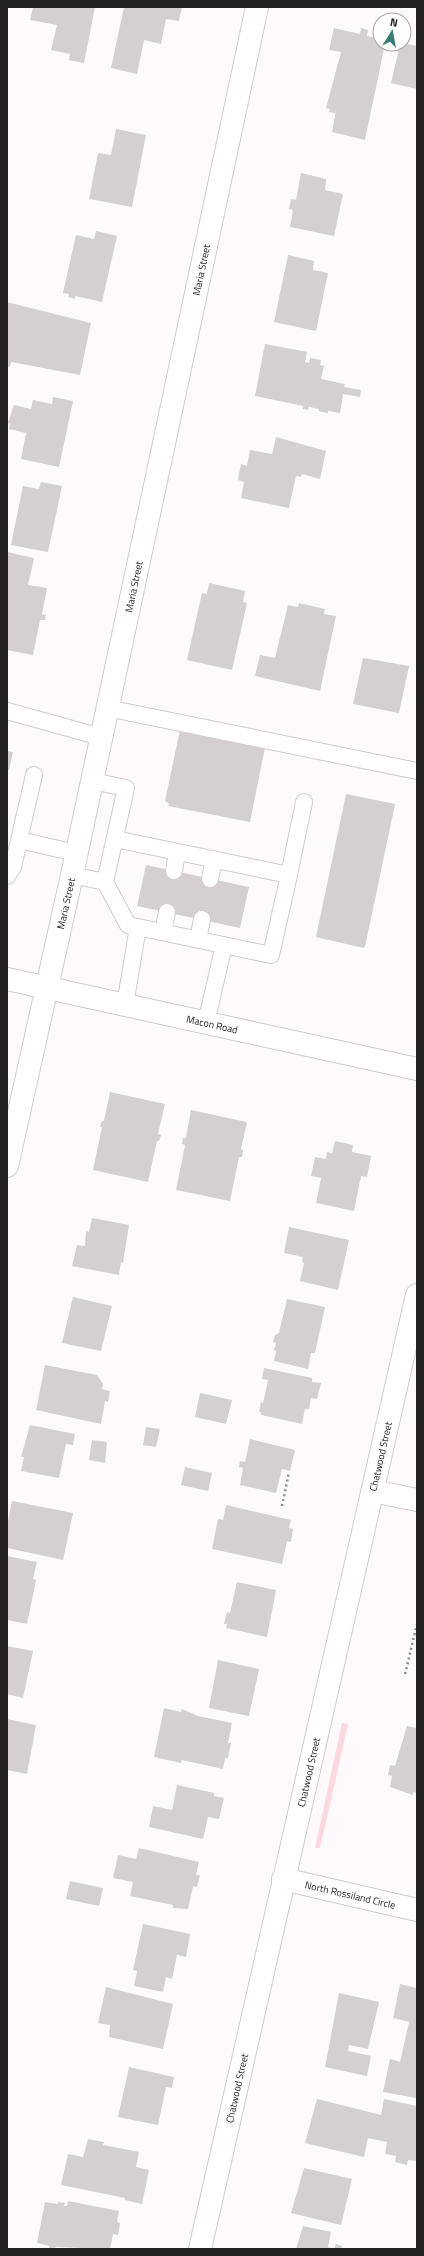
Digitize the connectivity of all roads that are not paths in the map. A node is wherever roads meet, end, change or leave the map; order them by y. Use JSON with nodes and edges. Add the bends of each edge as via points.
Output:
{"nodes":[{"id":1,"x":257,"y":7,"type":"edge"},
{"id":2,"x":107,"y":708,"type":"junction"},
{"id":3,"x":7,"y":711,"type":"edge"},
{"id":4,"x":101,"y":738,"type":"junction"},
{"id":5,"x":417,"y":771,"type":"edge"},
{"id":6,"x":34,"y":775,"type":"dead end"},
{"id":7,"x":92,"y":781,"type":"junction"},
{"id":8,"x":304,"y":802,"type":"dead end"},
{"id":9,"x":115,"y":839,"type":"junction"},
{"id":10,"x":19,"y":840,"type":"junction"},
{"id":11,"x":177,"y":852,"type":"junction"},
{"id":12,"x":76,"y":853,"type":"junction"},
{"id":13,"x":214,"y":859,"type":"junction"},
{"id":14,"x":174,"y":871,"type":"dead end"},
{"id":15,"x":72,"y":875,"type":"junction"},
{"id":16,"x":289,"y":875,"type":"junction"},
{"id":17,"x":7,"y":876,"type":"edge"},
{"id":18,"x":210,"y":879,"type":"dead end"},
{"id":19,"x":105,"y":882,"type":"junction"},
{"id":20,"x":167,"y":912,"type":"dead end"},
{"id":21,"x":202,"y":919,"type":"dead end"},
{"id":22,"x":138,"y":927,"type":"junction"},
{"id":23,"x":163,"y":932,"type":"junction"},
{"id":24,"x":198,"y":940,"type":"junction"},
{"id":25,"x":224,"y":945,"type":"junction"},
{"id":26,"x":7,"y":979,"type":"edge"},
{"id":27,"x":47,"y":988,"type":"junction"},
{"id":28,"x":125,"y":1005,"type":"junction"},
{"id":29,"x":206,"y":1023,"type":"junction"},
{"id":30,"x":417,"y":1069,"type":"edge"},
{"id":31,"x":7,"y":1166,"type":"edge"},
{"id":32,"x":417,"y":1295,"type":"edge"},
{"id":33,"x":373,"y":1491,"type":"junction"},
{"id":34,"x":417,"y":1500,"type":"edge"},
{"id":35,"x":283,"y":1880,"type":"junction"},
{"id":36,"x":417,"y":1910,"type":"edge"},
{"id":37,"x":200,"y":2249,"type":"edge"}],
"edges":[{"from":1,"to":2,"type":"street","name":"Maria Street"},
{"from":2,"to":4,"type":"street","name":"Maria Street"},
{"from":2,"to":5,"type":"lane"},
{"from":3,"to":4,"type":"lane"},
{"from":4,"to":7,"type":"street","name":"Maria Street"},
{"from":6,"to":10,"type":"lane"},
{"from":7,"to":9,"type":"lane","via":[[126,788]]},
{"from":7,"to":12,"type":"street","name":"Maria Street"},
{"from":8,"to":16,"type":"lane"},
{"from":9,"to":11,"type":"lane"},
{"from":9,"to":19,"type":"lane"},
{"from":10,"to":12,"type":"lane"},
{"from":10,"to":17,"type":"lane","via":[[13,867]]},
{"from":11,"to":13,"type":"lane"},
{"from":11,"to":14,"type":"lane"},
{"from":12,"to":15,"type":"street","name":"Maria Street"},
{"from":13,"to":16,"type":"lane"},
{"from":13,"to":18,"type":"lane"},
{"from":15,"to":19,"type":"lane"},
{"from":15,"to":27,"type":"street","name":"Maria Street"},
{"from":16,"to":25,"type":"lane","via":[[271,955]]},
{"from":19,"to":22,"type":"lane","via":[[128,925]]},
{"from":20,"to":23,"type":"lane"},
{"from":21,"to":24,"type":"lane"},
{"from":22,"to":23,"type":"lane"},
{"from":22,"to":28,"type":"lane"},
{"from":23,"to":24,"type":"lane"},
{"from":24,"to":25,"type":"lane"},
{"from":25,"to":29,"type":"lane"},
{"from":26,"to":27,"type":"street","name":"Macon Road"},
{"from":27,"to":28,"type":"street","name":"Macon Road"},
{"from":27,"to":31,"type":"street","name":"Maria Street"},
{"from":28,"to":29,"type":"street","name":"Macon Road"},
{"from":29,"to":30,"type":"street","name":"Macon Road"},
{"from":32,"to":33,"type":"street","name":"Chatwood Street"},
{"from":33,"to":34,"type":"street"},
{"from":33,"to":35,"type":"street","name":"Chatwood Street"},
{"from":35,"to":36,"type":"street","name":"North Rossiland Circle"},
{"from":35,"to":37,"type":"street","name":"Chatwood Street"}]}
